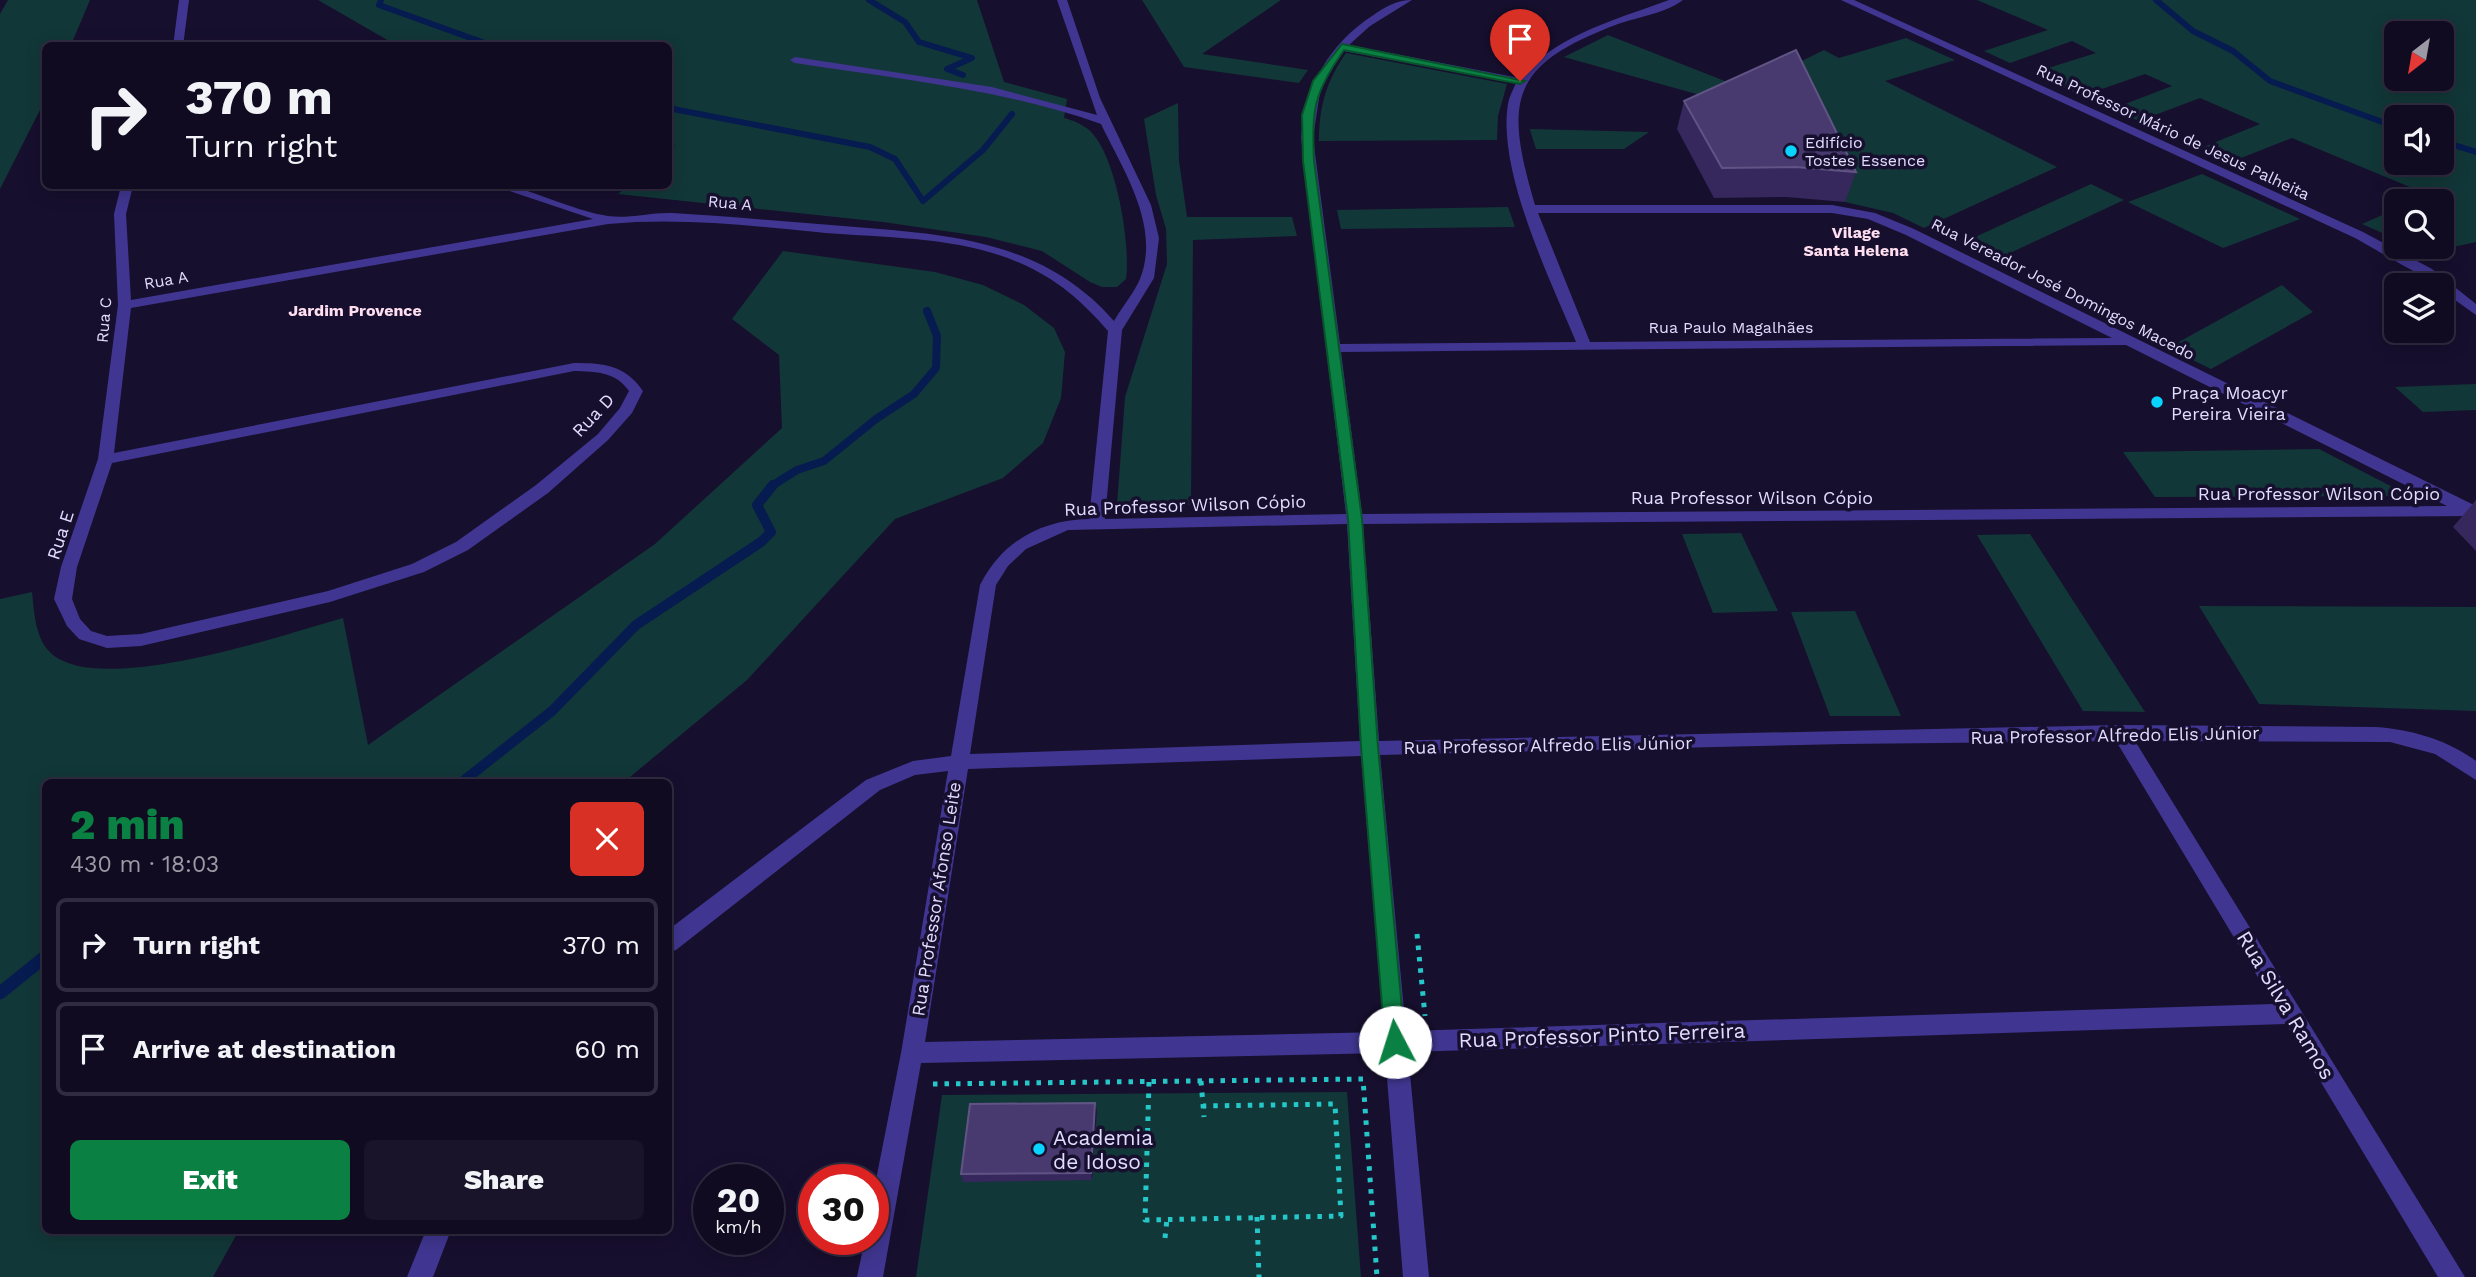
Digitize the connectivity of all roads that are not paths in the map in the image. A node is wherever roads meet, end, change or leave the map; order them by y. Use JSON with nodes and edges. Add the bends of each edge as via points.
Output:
{"nodes":[{"id":1,"x":184,"y":0,"type":"edge"},
{"id":2,"x":1062,"y":0,"type":"edge"},
{"id":3,"x":1407,"y":0,"type":"edge"},
{"id":4,"x":1678,"y":0,"type":"edge"},
{"id":5,"x":1846,"y":0,"type":"edge"},
{"id":6,"x":183,"y":42,"type":"edge"},
{"id":7,"x":1342,"y":47,"type":"junction"},
{"id":8,"x":795,"y":60,"type":"dead end"},
{"id":9,"x":1520,"y":81,"type":"junction"},
{"id":10,"x":1107,"y":122,"type":"junction"},
{"id":11,"x":126,"y":189,"type":"edge"},
{"id":12,"x":510,"y":189,"type":"edge"},
{"id":13,"x":1530,"y":209,"type":"junction"},
{"id":14,"x":608,"y":220,"type":"junction"},
{"id":15,"x":125,"y":305,"type":"junction"},
{"id":16,"x":2476,"y":311,"type":"edge"},
{"id":17,"x":1115,"y":330,"type":"junction"},
{"id":18,"x":2128,"y":342,"type":"junction"},
{"id":19,"x":1584,"y":345,"type":"junction"},
{"id":20,"x":1335,"y":348,"type":"junction"},
{"id":21,"x":106,"y":459,"type":"junction"},
{"id":22,"x":2473,"y":511,"type":"edge"},
{"id":23,"x":1355,"y":519,"type":"junction"},
{"id":24,"x":1096,"y":525,"type":"junction"},
{"id":25,"x":1030,"y":537,"type":"joint"},
{"id":26,"x":73,"y":622,"type":"joint"},
{"id":27,"x":2120,"y":732,"type":"junction"},
{"id":28,"x":1370,"y":747,"type":"junction"},
{"id":29,"x":958,"y":762,"type":"junction"},
{"id":30,"x":2476,"y":772,"type":"edge"},
{"id":31,"x":672,"y":940,"type":"edge"},
{"id":32,"x":2291,"y":1014,"type":"junction"},
{"id":33,"x":1395,"y":1042,"type":"junction"},
{"id":34,"x":912,"y":1052,"type":"junction"},
{"id":35,"x":437,"y":1234,"type":"edge"},
{"id":36,"x":420,"y":1277,"type":"edge"},
{"id":37,"x":870,"y":1277,"type":"edge"},
{"id":38,"x":1416,"y":1277,"type":"edge"},
{"id":39,"x":2452,"y":1277,"type":"edge"}],
"edges":[{"from":1,"to":6,"type":"street"},
{"from":2,"to":10,"type":"street"},
{"from":3,"to":7,"type":"street","via":[[1372,20]]},
{"from":4,"to":9,"type":"street","via":[[1573,41]]},
{"from":5,"to":16,"type":"street","name":"Rua Professor Mário de Jesus Palheita","via":[[2359,235],[2427,272]]},
{"from":7,"to":9,"type":"street"},
{"from":7,"to":20,"type":"street","via":[[1311,97],[1307,138]]},
{"from":8,"to":10,"type":"street","via":[[1017,96]]},
{"from":9,"to":13,"type":"street","via":[[1511,133]]},
{"from":10,"to":17,"type":"street","via":[[1145,205],[1153,238],[1147,278]]},
{"from":11,"to":15,"type":"street","name":"Rua C","via":[[120,214]]},
{"from":12,"to":14,"type":"street"},
{"from":13,"to":18,"type":"street","name":"Rua Vereador José Domingos Macedo","via":[[1815,208],[1852,212],[1910,232]]},
{"from":13,"to":19,"type":"street"},
{"from":14,"to":15,"type":"street","name":"Rua A"},
{"from":14,"to":17,"type":"street","name":"Rua A","via":[[695,217],[930,238],[991,248],[1067,281],[1096,305]]},
{"from":15,"to":21,"type":"street","name":"Rua C"},
{"from":17,"to":24,"type":"street"},
{"from":18,"to":19,"type":"street","name":"Rua Paulo Magalhães"},
{"from":18,"to":22,"type":"street","name":"Rua Vereador José Domingos Macedo"},
{"from":19,"to":20,"type":"street","name":"Rua Paulo Magalhães"},
{"from":20,"to":23,"type":"street"},
{"from":21,"to":26,"type":"street","name":"Rua E","via":[[69,567],[63,599]]},
{"from":21,"to":26,"type":"street","name":"Rua D","via":[[574,367],[607,368],[627,376],[636,391],[627,410],[603,437],[542,489],[462,546],[418,568],[330,596],[141,640],[107,642],[85,635]]},
{"from":22,"to":23,"type":"street","name":"Rua Professor Wilson Cópio"},
{"from":23,"to":24,"type":"street","name":"Rua Professor Wilson Cópio"},
{"from":23,"to":28,"type":"street"},
{"from":24,"to":25,"type":"street","name":"Rua Professor Wilson Cópio","via":[[1068,525]]},
{"from":25,"to":29,"type":"street","name":"Rua Professor Afonso Leite","via":[[1003,560],[988,585]]},
{"from":27,"to":28,"type":"street","name":"Rua Professor Alfredo Elis Júnior"},
{"from":27,"to":30,"type":"street","name":"Rua Professor Alfredo Elis Júnior","via":[[2404,735],[2440,746]]},
{"from":27,"to":32,"type":"street","name":"Rua Silva Ramos"},
{"from":28,"to":29,"type":"street","name":"Rua Professor Alfredo Elis Júnior"},
{"from":28,"to":33,"type":"street"},
{"from":29,"to":31,"type":"street","name":"Rua Professor Alfredo Elis Júnior","via":[[913,768],[873,785]]},
{"from":29,"to":34,"type":"street","name":"Rua Professor Afonso Leite"},
{"from":32,"to":33,"type":"street","name":"Rua Professor Pinto Ferreira"},
{"from":32,"to":39,"type":"street","name":"Rua Silva Ramos"},
{"from":33,"to":34,"type":"street","name":"Rua Professor Pinto Ferreira"},
{"from":33,"to":38,"type":"street"},
{"from":34,"to":37,"type":"street","name":"Rua Professor Afonso Leite"},
{"from":35,"to":36,"type":"street"}]}
